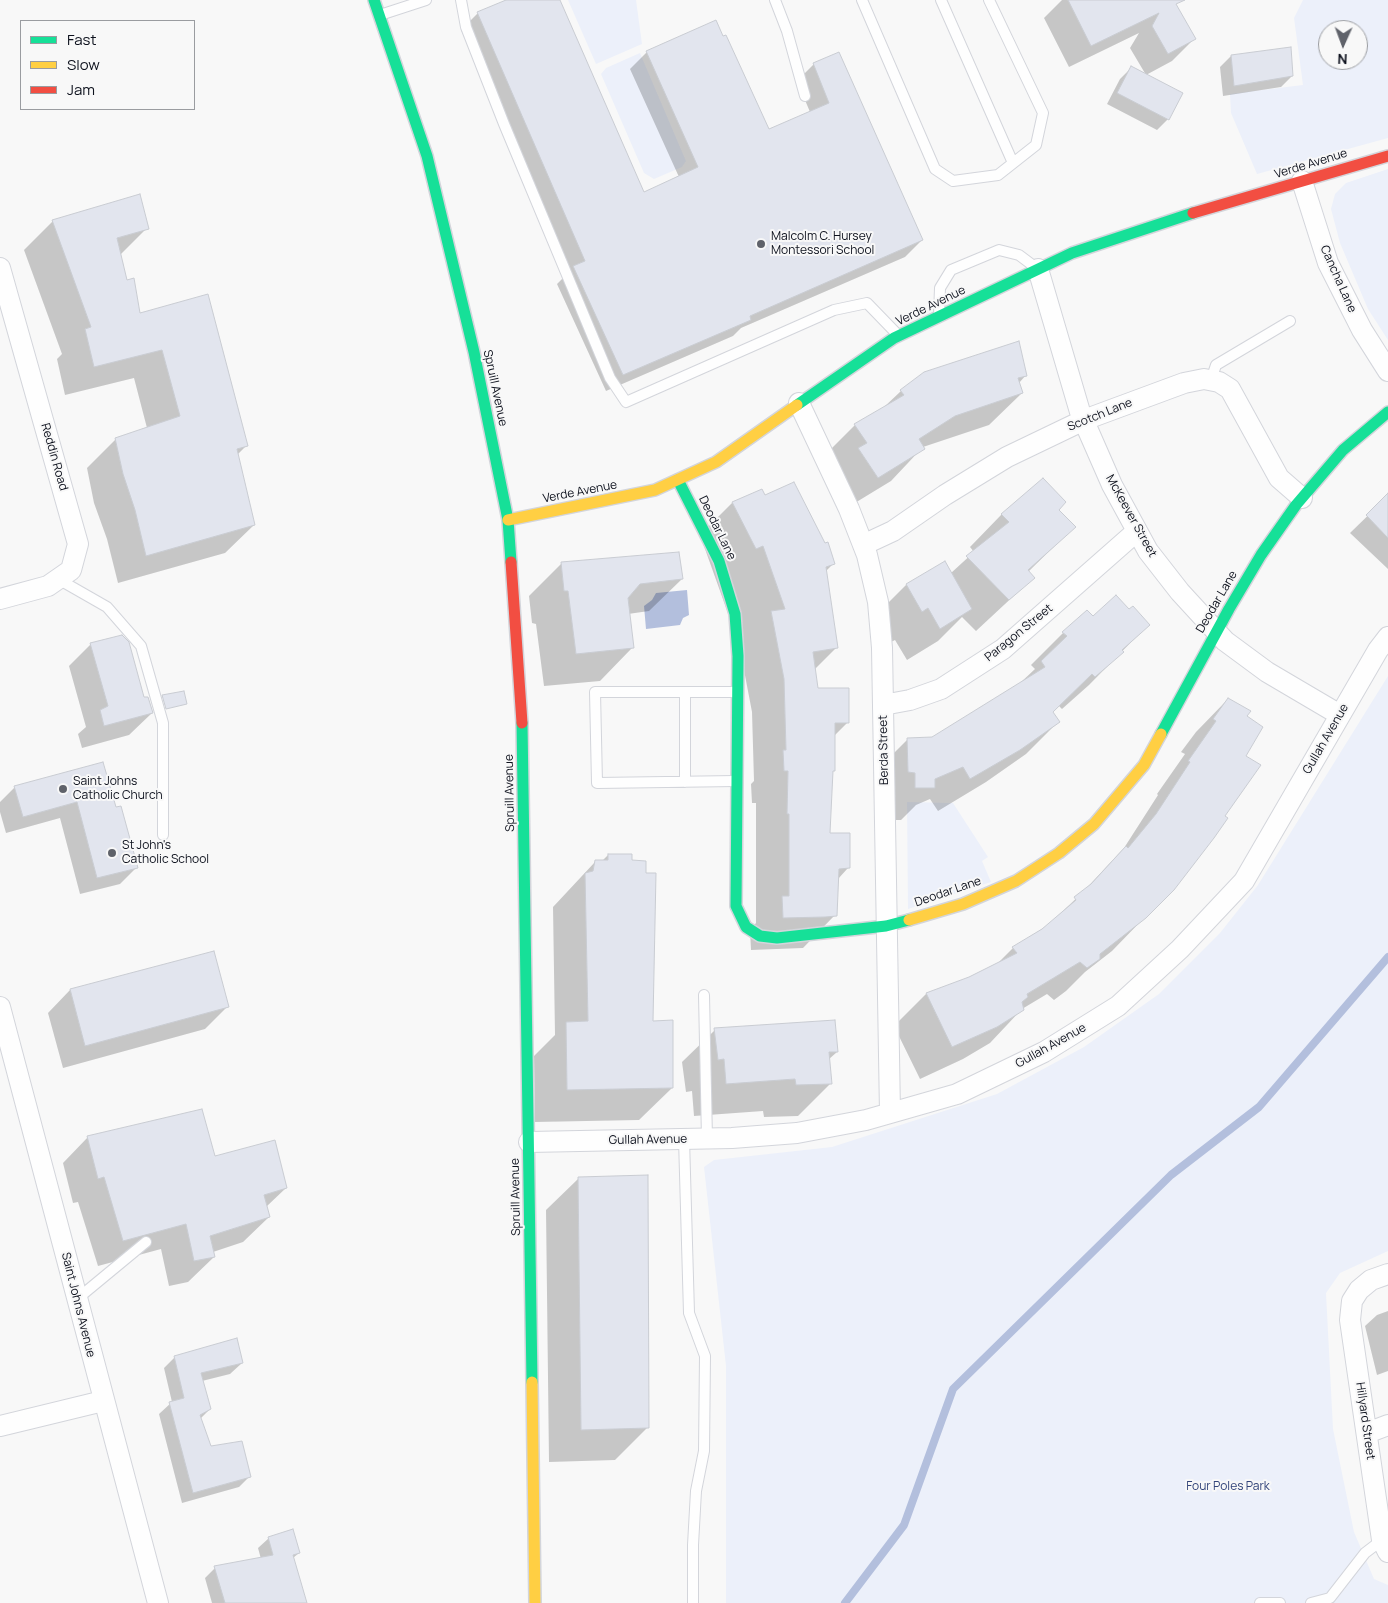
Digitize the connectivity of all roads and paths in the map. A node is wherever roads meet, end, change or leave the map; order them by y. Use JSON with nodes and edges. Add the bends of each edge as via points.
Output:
{"nodes":[{"id":1,"x":374,"y":0,"type":"edge"},
{"id":2,"x":426,"y":0,"type":"edge"},
{"id":3,"x":462,"y":0,"type":"edge"},
{"id":4,"x":775,"y":0,"type":"edge"},
{"id":5,"x":862,"y":0,"type":"edge"},
{"id":6,"x":941,"y":0,"type":"edge"},
{"id":7,"x":989,"y":0,"type":"edge"},
{"id":8,"x":379,"y":15,"type":"junction"},
{"id":9,"x":805,"y":96,"type":"dead end"},
{"id":10,"x":1388,"y":156,"type":"edge"},
{"id":11,"x":1013,"y":163,"type":"junction"},
{"id":12,"x":1302,"y":181,"type":"junction"},
{"id":13,"x":0,"y":268,"type":"edge"},
{"id":14,"x":1038,"y":269,"type":"junction"},
{"id":15,"x":939,"y":317,"type":"junction"},
{"id":16,"x":1290,"y":321,"type":"dead end"},
{"id":17,"x":898,"y":336,"type":"junction"},
{"id":18,"x":1388,"y":371,"type":"edge"},
{"id":19,"x":1211,"y":380,"type":"junction"},
{"id":20,"x":799,"y":403,"type":"junction"},
{"id":21,"x":1388,"y":412,"type":"edge"},
{"id":22,"x":1084,"y":420,"type":"junction"},
{"id":23,"x":678,"y":480,"type":"junction"},
{"id":24,"x":1302,"y":498,"type":"junction"},
{"id":25,"x":508,"y":520,"type":"junction"},
{"id":26,"x":1137,"y":531,"type":"junction"},
{"id":27,"x":863,"y":545,"type":"junction"},
{"id":28,"x":58,"y":579,"type":"junction"},
{"id":29,"x":0,"y":599,"type":"edge"},
{"id":30,"x":1216,"y":631,"type":"junction"},
{"id":31,"x":1388,"y":637,"type":"edge"},
{"id":32,"x":685,"y":692,"type":"junction"},
{"id":33,"x":738,"y":692,"type":"junction"},
{"id":34,"x":883,"y":705,"type":"junction"},
{"id":35,"x":1340,"y":715,"type":"junction"},
{"id":36,"x":737,"y":781,"type":"junction"},
{"id":37,"x":685,"y":782,"type":"junction"},
{"id":38,"x":163,"y":835,"type":"dead end"},
{"id":39,"x":886,"y":926,"type":"junction"},
{"id":40,"x":704,"y":995,"type":"dead end"},
{"id":41,"x":0,"y":1007,"type":"edge"},
{"id":42,"x":890,"y":1113,"type":"junction"},
{"id":43,"x":684,"y":1139,"type":"junction"},
{"id":44,"x":707,"y":1139,"type":"junction"},
{"id":45,"x":529,"y":1142,"type":"junction"},
{"id":46,"x":146,"y":1242,"type":"dead end"},
{"id":47,"x":1388,"y":1274,"type":"edge"},
{"id":48,"x":77,"y":1299,"type":"junction"},
{"id":49,"x":103,"y":1401,"type":"junction"},
{"id":50,"x":0,"y":1426,"type":"edge"},
{"id":51,"x":1388,"y":1426,"type":"edge"},
{"id":52,"x":1367,"y":1433,"type":"junction"},
{"id":53,"x":1385,"y":1546,"type":"edge"},
{"id":54,"x":158,"y":1603,"type":"edge"},
{"id":55,"x":535,"y":1603,"type":"edge"},
{"id":56,"x":693,"y":1603,"type":"edge"},
{"id":57,"x":1260,"y":1603,"type":"edge"},
{"id":58,"x":1280,"y":1603,"type":"edge"},
{"id":59,"x":1311,"y":1603,"type":"edge"}],
"edges":[{"from":1,"to":8,"type":"street","name":"Spruill Avenue"},
{"from":2,"to":8,"type":"lane"},
{"from":3,"to":17,"type":"lane","via":[[466,27],[504,124],[610,378],[626,402],[834,310],[867,303]]},
{"from":4,"to":9,"type":"lane"},
{"from":5,"to":11,"type":"lane","via":[[935,169],[953,181],[998,175]]},
{"from":6,"to":11,"type":"lane"},
{"from":7,"to":11,"type":"lane","via":[[1043,113],[1036,145]]},
{"from":8,"to":25,"type":"street","name":"Spruill Avenue","via":[[427,156],[474,352]]},
{"from":10,"to":12,"type":"street","name":"Verde Avenue"},
{"from":12,"to":14,"type":"street","name":"Verde Avenue","via":[[1170,220],[1072,253]]},
{"from":12,"to":18,"type":"street","name":"Cancha Lane","via":[[1328,263],[1362,330]]},
{"from":13,"to":28,"type":"street","name":"Reddin Road","via":[[78,544],[71,570]]},
{"from":14,"to":15,"type":"street","name":"Verde Avenue"},
{"from":14,"to":15,"type":"lane","via":[[1020,255],[999,250],[950,270],[940,288]]},
{"from":14,"to":22,"type":"street","name":"McKeever Street"},
{"from":15,"to":17,"type":"street","name":"Verde Avenue"},
{"from":16,"to":19,"type":"lane","via":[[1216,365]]},
{"from":17,"to":20,"type":"street","name":"Verde Avenue"},
{"from":19,"to":22,"type":"street","name":"Scotch Lane","via":[[1184,383]]},
{"from":19,"to":24,"type":"street","via":[[1230,389],[1279,478]]},
{"from":20,"to":23,"type":"street","name":"Verde Avenue","via":[[716,462]]},
{"from":20,"to":27,"type":"street","name":"Berda Street","via":[[827,458]]},
{"from":21,"to":24,"type":"street","name":"Deodar Lane","via":[[1343,450]]},
{"from":22,"to":26,"type":"street","name":"McKeever Street","via":[[1112,486]]},
{"from":22,"to":27,"type":"street","name":"Scotch Lane","via":[[1007,457],[892,531]]},
{"from":23,"to":25,"type":"street","name":"Verde Avenue","via":[[655,490]]},
{"from":23,"to":33,"type":"street","name":"Deodar Lane","via":[[719,561],[735,614]]},
{"from":24,"to":30,"type":"street","name":"Deodar Lane","via":[[1262,554]]},
{"from":25,"to":45,"type":"street","name":"Spruill Avenue","via":[[524,733]]},
{"from":26,"to":30,"type":"street","name":"McKeever Street","via":[[1148,551],[1180,592]]},
{"from":26,"to":34,"type":"street","name":"Paragon Street","via":[[1003,649],[941,689]]},
{"from":27,"to":34,"type":"street","name":"Berda Street","via":[[878,602]]},
{"from":28,"to":29,"type":"street","name":"Reddin Road","via":[[48,586]]},
{"from":28,"to":38,"type":"lane","via":[[107,606],[141,646],[164,723]]},
{"from":30,"to":35,"type":"street","name":"McKeever Street","via":[[1268,672]]},
{"from":30,"to":39,"type":"street","name":"Deodar Lane","via":[[1144,764],[1094,824],[1059,853],[1016,881],[963,904]]},
{"from":31,"to":35,"type":"street","name":"Gullah Avenue"},
{"from":32,"to":33,"type":"lane"},
{"from":32,"to":37,"type":"lane"},
{"from":32,"to":37,"type":"lane","via":[[595,692],[596,783]]},
{"from":33,"to":36,"type":"street","name":"Deodar Lane"},
{"from":34,"to":39,"type":"street","name":"Berda Street"},
{"from":35,"to":42,"type":"street","name":"Gullah Avenue","via":[[1244,881],[1180,949],[1118,1006],[1044,1052],[958,1094]]},
{"from":36,"to":37,"type":"lane"},
{"from":36,"to":39,"type":"street","name":"Deodar Lane","via":[[736,906],[746,927],[760,936],[777,938]]},
{"from":39,"to":42,"type":"street","name":"Berda Street"},
{"from":40,"to":44,"type":"lane"},
{"from":41,"to":48,"type":"street","name":"Saint Johns Avenue"},
{"from":42,"to":44,"type":"street","name":"Gullah Avenue","via":[[797,1134]]},
{"from":43,"to":44,"type":"street","name":"Gullah Avenue"},
{"from":43,"to":45,"type":"street","name":"Gullah Avenue"},
{"from":43,"to":56,"type":"lane","via":[[689,1313],[705,1356],[704,1451],[696,1491]]},
{"from":45,"to":55,"type":"street","name":"Spruill Avenue"},
{"from":46,"to":48,"type":"lane"},
{"from":47,"to":52,"type":"street","name":"Hillyard Street","via":[[1371,1280],[1352,1301],[1350,1320]]},
{"from":48,"to":49,"type":"street","name":"Saint Johns Avenue"},
{"from":49,"to":50,"type":"street"},
{"from":49,"to":54,"type":"street","name":"Saint Johns Avenue"},
{"from":51,"to":52,"type":"street"},
{"from":52,"to":53,"type":"street","name":"Hillyard Street"},
{"from":53,"to":59,"type":"lane","via":[[1365,1554],[1330,1598]]},
{"from":57,"to":58,"type":"lane"}]}
